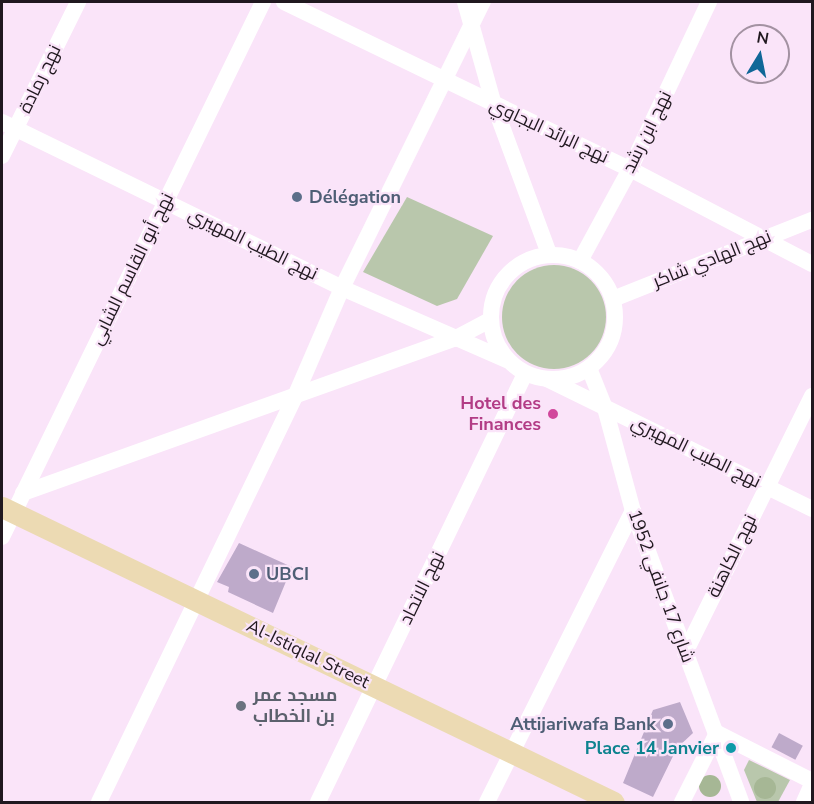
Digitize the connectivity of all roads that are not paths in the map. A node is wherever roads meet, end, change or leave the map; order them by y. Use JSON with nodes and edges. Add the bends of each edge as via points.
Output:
{"nodes":[{"id":1,"x":78,"y":2,"type":"edge"},
{"id":2,"x":262,"y":2,"type":"edge"},
{"id":3,"x":284,"y":2,"type":"edge"},
{"id":4,"x":465,"y":2,"type":"edge"},
{"id":5,"x":483,"y":2,"type":"edge"},
{"id":6,"x":709,"y":2,"type":"edge"},
{"id":7,"x":473,"y":21,"type":"junction"},
{"id":8,"x":444,"y":81,"type":"junction"},
{"id":9,"x":494,"y":105,"type":"junction"},
{"id":10,"x":8,"y":125,"type":"edge"},
{"id":11,"x":2,"y":156,"type":"edge"},
{"id":12,"x":630,"y":169,"type":"junction"},
{"id":13,"x":166,"y":202,"type":"junction"},
{"id":14,"x":813,"y":220,"type":"edge"},
{"id":15,"x":759,"y":239,"type":"junction"},
{"id":16,"x":549,"y":254,"type":"junction"},
{"id":17,"x":580,"y":261,"type":"junction"},
{"id":18,"x":813,"y":264,"type":"edge"},
{"id":19,"x":342,"y":288,"type":"junction"},
{"id":20,"x":613,"y":299,"type":"junction"},
{"id":21,"x":490,"y":320,"type":"junction"},
{"id":22,"x":454,"y":339,"type":"junction"},
{"id":23,"x":507,"y":360,"type":"junction"},
{"id":24,"x":589,"y":368,"type":"junction"},
{"id":25,"x":525,"y":373,"type":"junction"},
{"id":26,"x":547,"y":379,"type":"junction"},
{"id":27,"x":297,"y":393,"type":"junction"},
{"id":28,"x":813,"y":396,"type":"edge"},
{"id":29,"x":605,"y":408,"type":"junction"},
{"id":30,"x":767,"y":487,"type":"junction"},
{"id":31,"x":23,"y":493,"type":"junction"},
{"id":32,"x":813,"y":509,"type":"edge"},
{"id":33,"x":7,"y":510,"type":"edge"},
{"id":34,"x":633,"y":511,"type":"junction"},
{"id":35,"x":2,"y":537,"type":"edge"},
{"id":36,"x":197,"y":600,"type":"junction"},
{"id":37,"x":685,"y":653,"type":"junction"},
{"id":38,"x":375,"y":687,"type":"junction"},
{"id":39,"x":717,"y":733,"type":"junction"},
{"id":40,"x":510,"y":751,"type":"junction"},
{"id":41,"x":813,"y":782,"type":"edge"},
{"id":42,"x":99,"y":802,"type":"edge"},
{"id":43,"x":318,"y":802,"type":"edge"},
{"id":44,"x":487,"y":802,"type":"edge"},
{"id":45,"x":614,"y":802,"type":"edge"},
{"id":46,"x":682,"y":802,"type":"edge"},
{"id":47,"x":741,"y":802,"type":"edge"},
{"id":48,"x":804,"y":802,"type":"edge"}],
"edges":[{"from":1,"to":10,"type":"street","name":"نهج رمادة"},
{"from":2,"to":13,"type":"street","name":"نهج أبو القاسم الشابي"},
{"from":3,"to":8,"type":"street","name":"نهج الرائد البجاوي"},
{"from":4,"to":7,"type":"street"},
{"from":5,"to":7,"type":"street"},
{"from":6,"to":12,"type":"street","name":"نهج ابن رشد"},
{"from":7,"to":8,"type":"street"},
{"from":7,"to":9,"type":"street"},
{"from":8,"to":9,"type":"street","name":"نهج الرائد البجاوي"},
{"from":8,"to":19,"type":"street"},
{"from":9,"to":12,"type":"street","name":"نهج الرائد البجاوي"},
{"from":9,"to":16,"type":"street"},
{"from":10,"to":11,"type":"street","name":"نهج رمادة"},
{"from":10,"to":13,"type":"street","name":"نهج الطيب المهيري"},
{"from":12,"to":15,"type":"street","name":"نهج الرائد البجاوي"},
{"from":12,"to":17,"type":"street","name":"نهج ابن رشد"},
{"from":13,"to":19,"type":"street","name":"نهج الطيب المهيري"},
{"from":13,"to":31,"type":"street","name":"نهج أبو القاسم الشابي"},
{"from":14,"to":15,"type":"street","name":"نهج الهادي شاكر"},
{"from":15,"to":18,"type":"street","name":"نهج الرائد البجاوي"},
{"from":15,"to":20,"type":"street","name":"نهج الهادي شاكر"},
{"from":16,"to":17,"type":"street"},
{"from":16,"to":21,"type":"street","via":[[530,258],[506,275],[492,301]]},
{"from":17,"to":20,"type":"street","via":[[601,276]]},
{"from":19,"to":22,"type":"street","name":"نهج الطيب المهيري"},
{"from":19,"to":27,"type":"street"},
{"from":20,"to":24,"type":"street","via":[[612,337]]},
{"from":21,"to":22,"type":"street"},
{"from":21,"to":23,"type":"street","via":[[495,342]]},
{"from":22,"to":23,"type":"street","name":"نهج الطيب المهيري"},
{"from":22,"to":27,"type":"street"},
{"from":23,"to":25,"type":"street"},
{"from":24,"to":26,"type":"street","via":[[576,375]]},
{"from":24,"to":29,"type":"street","name":"شارع 17 جانفي 1952"},
{"from":25,"to":26,"type":"street"},
{"from":25,"to":38,"type":"street","name":"نهج الاتحاد"},
{"from":26,"to":29,"type":"street","name":"نهج الطيب المهيري"},
{"from":27,"to":31,"type":"street"},
{"from":27,"to":36,"type":"street"},
{"from":28,"to":30,"type":"street","name":"نهج الكاهنة"},
{"from":29,"to":30,"type":"street","name":"نهج الطيب المهيري"},
{"from":29,"to":34,"type":"street","name":"شارع 17 جانفي 1952"},
{"from":30,"to":32,"type":"street","name":"نهج الطيب المهيري"},
{"from":30,"to":37,"type":"street","name":"نهج الكاهنة"},
{"from":31,"to":33,"type":"street","name":"نهج أبو القاسم الشابي"},
{"from":33,"to":35,"type":"street","name":"نهج أبو القاسم الشابي"},
{"from":33,"to":36,"type":"main road","name":"Al-Istiqlal Street"},
{"from":34,"to":37,"type":"street","name":"شارع 17 جانفي 1952"},
{"from":34,"to":40,"type":"street"},
{"from":36,"to":38,"type":"main road","name":"Al-Istiqlal Street"},
{"from":36,"to":42,"type":"street"},
{"from":37,"to":39,"type":"street","name":"شارع 17 جانفي 1952"},
{"from":38,"to":40,"type":"main road","name":"Al-Istiqlal Street"},
{"from":38,"to":43,"type":"street","name":"نهج الاتحاد"},
{"from":39,"to":41,"type":"street"},
{"from":39,"to":46,"type":"street"},
{"from":39,"to":47,"type":"street","name":"شارع 17 جانفي 1952"},
{"from":40,"to":44,"type":"street"},
{"from":40,"to":45,"type":"main road","name":"Al-Istiqlal Street"},
{"from":41,"to":48,"type":"street"}]}
